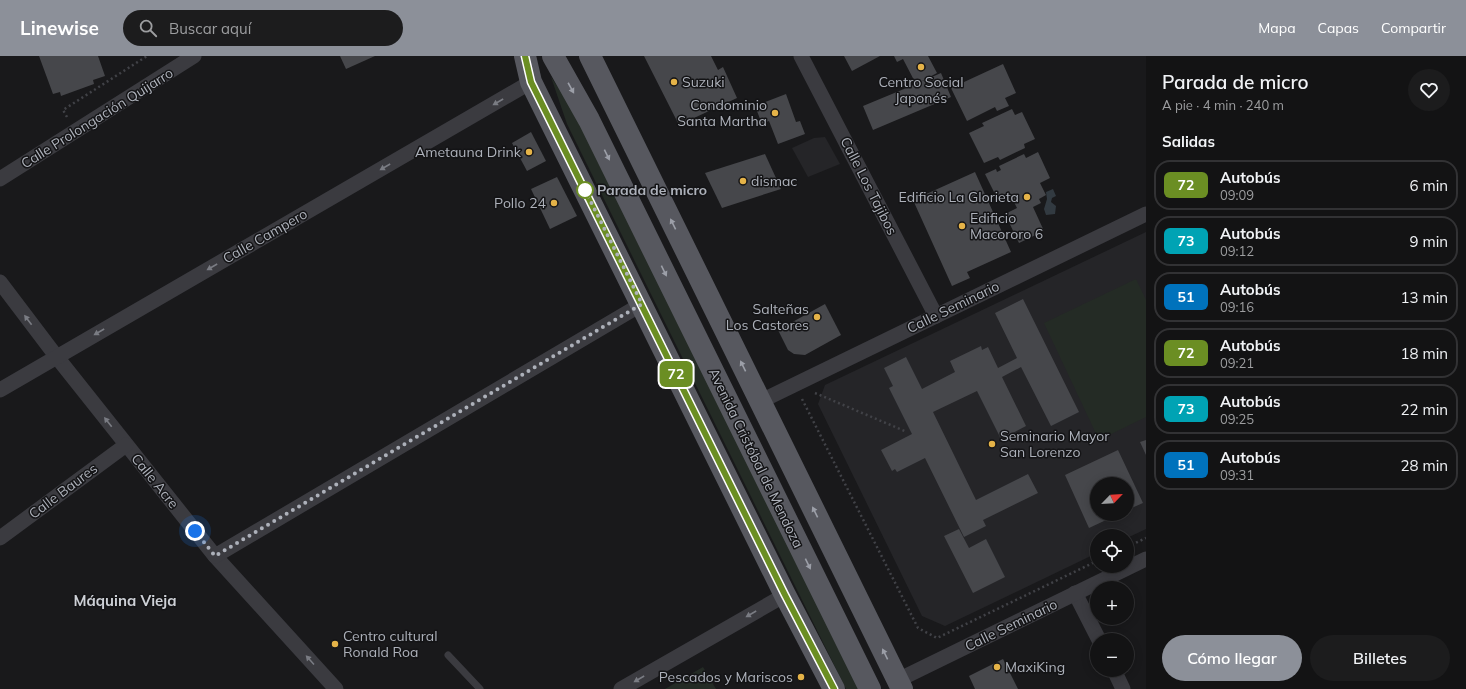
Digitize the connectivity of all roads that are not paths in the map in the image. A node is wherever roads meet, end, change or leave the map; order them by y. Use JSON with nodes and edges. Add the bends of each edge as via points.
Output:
{"nodes":[{"id":1,"x":194,"y":56,"type":"edge"},
{"id":2,"x":518,"y":56,"type":"edge"},
{"id":3,"x":553,"y":56,"type":"edge"},
{"id":4,"x":590,"y":56,"type":"edge"},
{"id":5,"x":604,"y":56,"type":"edge"},
{"id":6,"x":802,"y":56,"type":"edge"},
{"id":7,"x":528,"y":71,"type":"edge"},
{"id":8,"x":615,"y":105,"type":"junction"},
{"id":9,"x":0,"y":179,"type":"edge"},
{"id":10,"x":1146,"y":214,"type":"edge"},
{"id":11,"x":0,"y":282,"type":"edge"},
{"id":12,"x":642,"y":304,"type":"junction"},
{"id":13,"x":936,"y":316,"type":"junction"},
{"id":14,"x":56,"y":356,"type":"junction"},
{"id":15,"x":0,"y":390,"type":"edge"},
{"id":16,"x":760,"y":401,"type":"junction"},
{"id":17,"x":126,"y":445,"type":"junction"},
{"id":18,"x":0,"y":538,"type":"edge"},
{"id":19,"x":215,"y":556,"type":"junction"},
{"id":20,"x":1146,"y":559,"type":"edge"},
{"id":21,"x":1075,"y":594,"type":"junction"},
{"id":22,"x":785,"y":595,"type":"junction"},
{"id":23,"x":1095,"y":633,"type":"edge"},
{"id":24,"x":448,"y":655,"type":"dead end"},
{"id":25,"x":1117,"y":677,"type":"edge"},
{"id":26,"x":900,"y":684,"type":"edge"},
{"id":27,"x":336,"y":689,"type":"edge"},
{"id":28,"x":480,"y":689,"type":"edge"},
{"id":29,"x":621,"y":689,"type":"edge"},
{"id":30,"x":834,"y":689,"type":"edge"},
{"id":31,"x":870,"y":689,"type":"edge"},
{"id":32,"x":1123,"y":689,"type":"edge"}],
"edges":[{"from":1,"to":9,"type":"street","name":"Calle Prolongación Quijarro"},
{"from":2,"to":7,"type":"main road"},
{"from":3,"to":31,"type":"main road","name":"Avenida Cristóbal de Mendoza","one_way":true,"via":[[589,120]]},
{"from":4,"to":8,"type":"main road","name":"Avenida Cristóbal de Mendoza"},
{"from":5,"to":8,"type":"main road"},
{"from":6,"to":13,"type":"street","name":"Calle Los Tajibos"},
{"from":7,"to":12,"type":"main road"},
{"from":7,"to":14,"type":"street","name":"Calle Campero","one_way":true},
{"from":16,"to":8,"type":"main road","name":"Avenida Cristóbal de Mendoza","one_way":true},
{"from":10,"to":13,"type":"street","name":"Calle Seminario"},
{"from":14,"to":11,"type":"street","name":"Calle Acre","one_way":true},
{"from":12,"to":19,"type":"street"},
{"from":12,"to":22,"type":"main road"},
{"from":13,"to":16,"type":"street","name":"Calle Seminario"},
{"from":14,"to":15,"type":"street","name":"Calle Campero"},
{"from":17,"to":14,"type":"street","name":"Calle Acre","one_way":true},
{"from":26,"to":16,"type":"main road","name":"Avenida Cristóbal de Mendoza","one_way":true},
{"from":17,"to":18,"type":"street","name":"Calle Baures"},
{"from":17,"to":19,"type":"street","name":"Calle Acre"},
{"from":27,"to":19,"type":"street","name":"Calle Acre","one_way":true},
{"from":20,"to":21,"type":"street","name":"Calle Seminario"},
{"from":21,"to":23,"type":"street"},
{"from":21,"to":26,"type":"street","name":"Calle Seminario"},
{"from":22,"to":29,"type":"street","one_way":true},
{"from":22,"to":30,"type":"main road"},
{"from":24,"to":28,"type":"lane"},
{"from":25,"to":32,"type":"street"}]}
